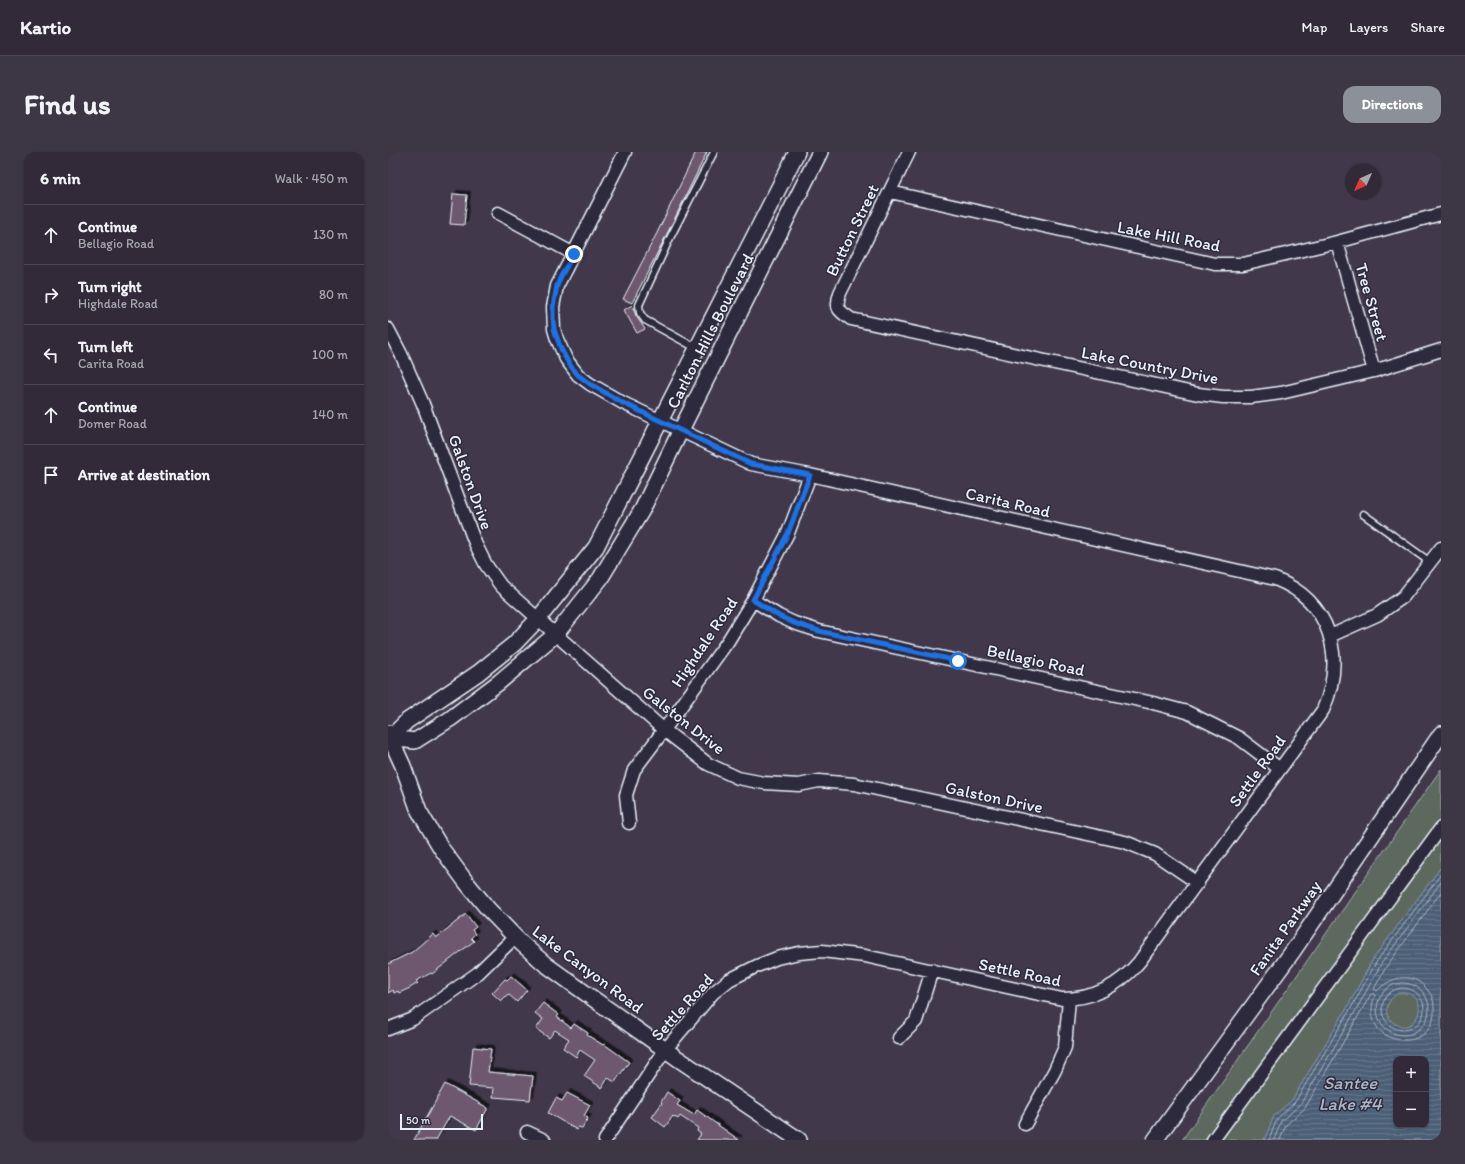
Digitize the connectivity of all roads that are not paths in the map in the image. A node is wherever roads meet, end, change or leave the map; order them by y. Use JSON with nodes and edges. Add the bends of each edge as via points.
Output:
{"nodes":[{"id":1,"x":625,"y":152,"type":"edge"},
{"id":2,"x":714,"y":152,"type":"edge"},
{"id":3,"x":796,"y":152,"type":"edge"},
{"id":4,"x":820,"y":152,"type":"edge"},
{"id":5,"x":909,"y":152,"type":"edge"},
{"id":6,"x":890,"y":192,"type":"junction"},
{"id":7,"x":498,"y":214,"type":"dead end"},
{"id":8,"x":1441,"y":214,"type":"edge"},
{"id":9,"x":1337,"y":242,"type":"junction"},
{"id":10,"x":574,"y":254,"type":"junction"},
{"id":11,"x":851,"y":319,"type":"joint"},
{"id":12,"x":388,"y":329,"type":"edge"},
{"id":13,"x":697,"y":348,"type":"junction"},
{"id":14,"x":1441,"y":350,"type":"edge"},
{"id":15,"x":1374,"y":370,"type":"junction"},
{"id":16,"x":661,"y":420,"type":"junction"},
{"id":17,"x":681,"y":431,"type":"junction"},
{"id":18,"x":810,"y":475,"type":"junction"},
{"id":19,"x":1363,"y":514,"type":"dead end"},
{"id":20,"x":1441,"y":548,"type":"edge"},
{"id":21,"x":1430,"y":562,"type":"junction"},
{"id":22,"x":753,"y":600,"type":"junction"},
{"id":23,"x":538,"y":619,"type":"junction"},
{"id":24,"x":556,"y":634,"type":"junction"},
{"id":25,"x":1330,"y":636,"type":"junction"},
{"id":26,"x":664,"y":730,"type":"junction"},
{"id":27,"x":1441,"y":734,"type":"edge"},
{"id":28,"x":389,"y":737,"type":"edge"},
{"id":29,"x":1280,"y":769,"type":"junction"},
{"id":30,"x":629,"y":823,"type":"dead end"},
{"id":31,"x":1441,"y":828,"type":"edge"},
{"id":32,"x":1198,"y":883,"type":"junction"},
{"id":33,"x":515,"y":937,"type":"junction"},
{"id":34,"x":932,"y":970,"type":"junction"},
{"id":35,"x":1070,"y":999,"type":"junction"},
{"id":36,"x":388,"y":1029,"type":"edge"},
{"id":37,"x":899,"y":1038,"type":"dead end"},
{"id":38,"x":665,"y":1050,"type":"junction"},
{"id":39,"x":1025,"y":1124,"type":"dead end"},
{"id":40,"x":527,"y":1132,"type":"dead end"},
{"id":41,"x":544,"y":1140,"type":"edge"},
{"id":42,"x":605,"y":1140,"type":"edge"},
{"id":43,"x":799,"y":1140,"type":"edge"},
{"id":44,"x":1155,"y":1140,"type":"edge"},
{"id":45,"x":1213,"y":1140,"type":"edge"}],
"edges":[{"from":1,"to":10,"type":"street","name":"Carita Road"},
{"from":2,"to":13,"type":"lane","via":[[640,299],[638,309],[650,324]]},
{"from":3,"to":13,"type":"street","name":"Carlton Hills Boulevard"},
{"from":4,"to":17,"type":"street","name":"Carlton Hills Boulevard"},
{"from":5,"to":6,"type":"street","name":"Button Street"},
{"from":6,"to":9,"type":"street","name":"Lake Hill Road","via":[[1215,264],[1243,264]]},
{"from":6,"to":11,"type":"street","name":"Button Street","via":[[840,293],[837,304],[840,312]]},
{"from":7,"to":10,"type":"street"},
{"from":8,"to":9,"type":"street","name":"Lake Hill Road"},
{"from":9,"to":15,"type":"street","name":"Tree Street"},
{"from":10,"to":16,"type":"street","name":"Carita Road","via":[[561,276],[554,297],[554,329],[561,349],[578,375],[590,384],[623,403]]},
{"from":11,"to":15,"type":"street","name":"Lake Country Drive","via":[[1216,396],[1251,397],[1282,393]]},
{"from":12,"to":23,"type":"street","name":"Galston Drive","via":[[424,404],[480,554],[501,586]]},
{"from":13,"to":16,"type":"street","name":"Carlton Hills Boulevard"},
{"from":14,"to":15,"type":"street","name":"Lake Country Drive"},
{"from":16,"to":17,"type":"street","name":"Carita Road"},
{"from":16,"to":23,"type":"street","name":"Carlton Hills Boulevard","via":[[596,547]]},
{"from":17,"to":18,"type":"street","name":"Carita Road","via":[[751,464]]},
{"from":17,"to":24,"type":"street","name":"Carlton Hills Boulevard","via":[[625,539],[600,579]]},
{"from":18,"to":22,"type":"street","name":"Highdale Road","via":[[788,533]]},
{"from":18,"to":25,"type":"street","name":"Carita Road","via":[[1274,579],[1294,588],[1312,603]]},
{"from":19,"to":21,"type":"lane"},
{"from":20,"to":21,"type":"street"},
{"from":21,"to":25,"type":"street","via":[[1402,596],[1377,615]]},
{"from":22,"to":26,"type":"street","name":"Highdale Road","via":[[728,641]]},
{"from":22,"to":29,"type":"street","name":"Bellagio Road","via":[[779,616],[819,631],[1187,712],[1239,738]]},
{"from":23,"to":24,"type":"street","name":"Galston Drive"},
{"from":23,"to":28,"type":"street","name":"Carlton Hills Boulevard","via":[[514,644],[478,673]]},
{"from":24,"to":26,"type":"street","name":"Galston Drive"},
{"from":24,"to":28,"type":"street","name":"Carlton Hills Boulevard","via":[[498,683],[415,742]]},
{"from":25,"to":29,"type":"street","name":"Settle Road","via":[[1333,668],[1327,700]]},
{"from":26,"to":30,"type":"street","name":"Highdale Road","via":[[634,770],[626,795]]},
{"from":26,"to":32,"type":"street","name":"Galston Drive","via":[[708,764],[738,778],[764,783],[799,785],[819,781],[854,784],[1125,842],[1155,854]]},
{"from":27,"to":44,"type":"street","name":"Fanita Parkway","via":[[1293,951]]},
{"from":28,"to":33,"type":"street","name":"Lake Canyon Road","via":[[403,766],[419,811],[441,848],[488,909]]},
{"from":29,"to":32,"type":"street","name":"Settle Road"},
{"from":31,"to":45,"type":"street"},
{"from":32,"to":35,"type":"street","name":"Settle Road","via":[[1132,971],[1114,986],[1103,991]]},
{"from":33,"to":36,"type":"street","via":[[478,973],[413,1019]]},
{"from":33,"to":38,"type":"street","name":"Lake Canyon Road","via":[[545,964]]},
{"from":34,"to":35,"type":"street","name":"Settle Road","via":[[1054,998]]},
{"from":34,"to":37,"type":"street","via":[[916,1021]]},
{"from":34,"to":38,"type":"street","name":"Settle Road","via":[[831,951],[799,953],[777,958],[729,980],[713,993]]},
{"from":35,"to":39,"type":"street","via":[[1065,1047]]},
{"from":38,"to":42,"type":"street","name":"Settle Road"},
{"from":38,"to":43,"type":"street","name":"Lake Canyon Road"},
{"from":40,"to":41,"type":"street"}]}
